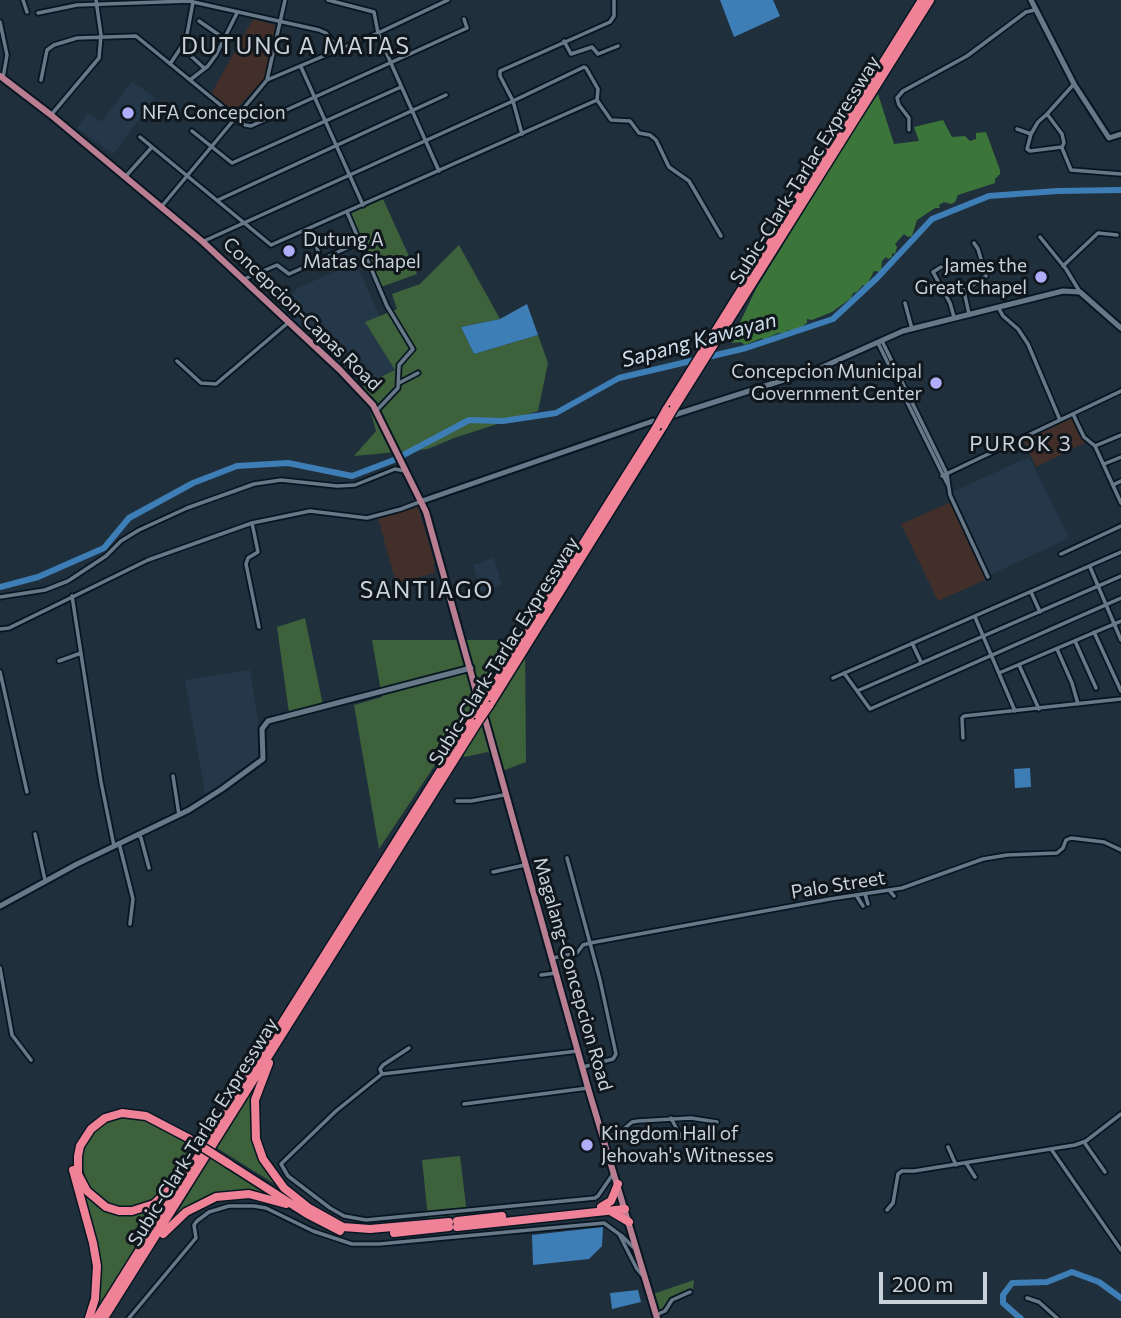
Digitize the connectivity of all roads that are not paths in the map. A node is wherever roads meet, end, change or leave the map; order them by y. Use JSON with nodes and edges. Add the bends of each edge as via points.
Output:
{"nodes":[{"id":1,"x":23,"y":0,"type":"edge"},
{"id":2,"x":285,"y":0,"type":"edge"},
{"id":3,"x":328,"y":0,"type":"edge"},
{"id":4,"x":448,"y":0,"type":"edge"},
{"id":5,"x":614,"y":0,"type":"edge"},
{"id":6,"x":922,"y":0,"type":"edge"},
{"id":7,"x":930,"y":0,"type":"edge"},
{"id":8,"x":1031,"y":0,"type":"edge"},
{"id":9,"x":193,"y":2,"type":"junction"},
{"id":10,"x":97,"y":3,"type":"edge"},
{"id":11,"x":1035,"y":10,"type":"junction"},
{"id":12,"x":27,"y":12,"type":"dead end"},
{"id":13,"x":38,"y":13,"type":"dead end"},
{"id":14,"x":237,"y":13,"type":"junction"},
{"id":15,"x":464,"y":19,"type":"dead end"},
{"id":16,"x":199,"y":21,"type":"dead end"},
{"id":17,"x":0,"y":22,"type":"edge"},
{"id":18,"x":280,"y":22,"type":"junction"},
{"id":19,"x":379,"y":33,"type":"junction"},
{"id":20,"x":101,"y":35,"type":"junction"},
{"id":21,"x":225,"y":38,"type":"junction"},
{"id":22,"x":564,"y":41,"type":"junction"},
{"id":23,"x":618,"y":46,"type":"dead end"},
{"id":24,"x":339,"y":49,"type":"junction"},
{"id":25,"x":191,"y":56,"type":"dead end"},
{"id":26,"x":390,"y":61,"type":"junction"},
{"id":27,"x":170,"y":64,"type":"junction"},
{"id":28,"x":301,"y":66,"type":"junction"},
{"id":29,"x":204,"y":68,"type":"junction"},
{"id":30,"x":1,"y":77,"type":"edge"},
{"id":31,"x":41,"y":80,"type":"dead end"},
{"id":32,"x":190,"y":80,"type":"junction"},
{"id":33,"x":267,"y":80,"type":"junction"},
{"id":34,"x":1074,"y":84,"type":"junction"},
{"id":35,"x":401,"y":87,"type":"junction"},
{"id":36,"x":446,"y":95,"type":"dead end"},
{"id":37,"x":314,"y":97,"type":"junction"},
{"id":38,"x":597,"y":100,"type":"junction"},
{"id":39,"x":513,"y":101,"type":"junction"},
{"id":40,"x":411,"y":111,"type":"junction"},
{"id":41,"x":1047,"y":114,"type":"junction"},
{"id":42,"x":51,"y":115,"type":"junction"},
{"id":43,"x":235,"y":117,"type":"junction"},
{"id":44,"x":325,"y":122,"type":"junction"},
{"id":45,"x":1017,"y":129,"type":"dead end"},
{"id":46,"x":909,"y":130,"type":"dead end"},
{"id":47,"x":192,"y":131,"type":"dead end"},
{"id":48,"x":522,"y":134,"type":"junction"},
{"id":49,"x":1031,"y":134,"type":"junction"},
{"id":50,"x":1121,"y":134,"type":"edge"},
{"id":51,"x":140,"y":137,"type":"dead end"},
{"id":52,"x":426,"y":140,"type":"junction"},
{"id":53,"x":336,"y":146,"type":"junction"},
{"id":54,"x":152,"y":147,"type":"junction"},
{"id":55,"x":212,"y":147,"type":"junction"},
{"id":56,"x":1062,"y":147,"type":"junction"},
{"id":57,"x":439,"y":172,"type":"junction"},
{"id":58,"x":1121,"y":174,"type":"edge"},
{"id":59,"x":350,"y":175,"type":"junction"},
{"id":60,"x":126,"y":176,"type":"junction"},
{"id":61,"x":187,"y":176,"type":"junction"},
{"id":62,"x":218,"y":200,"type":"junction"},
{"id":63,"x":363,"y":205,"type":"junction"},
{"id":64,"x":162,"y":206,"type":"junction"},
{"id":65,"x":348,"y":212,"type":"junction"},
{"id":66,"x":244,"y":224,"type":"junction"},
{"id":67,"x":1117,"y":234,"type":"dead end"},
{"id":68,"x":721,"y":236,"type":"dead end"},
{"id":69,"x":1040,"y":237,"type":"dead end"},
{"id":70,"x":314,"y":240,"type":"dead end"},
{"id":71,"x":203,"y":242,"type":"junction"},
{"id":72,"x":360,"y":242,"type":"junction"},
{"id":73,"x":974,"y":243,"type":"dead end"},
{"id":74,"x":321,"y":259,"type":"junction"},
{"id":75,"x":1063,"y":265,"type":"junction"},
{"id":76,"x":941,"y":267,"type":"dead end"},
{"id":77,"x":289,"y":274,"type":"junction"},
{"id":78,"x":244,"y":279,"type":"junction"},
{"id":79,"x":293,"y":280,"type":"dead end"},
{"id":80,"x":960,"y":285,"type":"dead end"},
{"id":81,"x":964,"y":291,"type":"junction"},
{"id":82,"x":1080,"y":292,"type":"junction"},
{"id":83,"x":905,"y":303,"type":"dead end"},
{"id":84,"x":998,"y":306,"type":"junction"},
{"id":85,"x":969,"y":314,"type":"junction"},
{"id":86,"x":954,"y":317,"type":"junction"},
{"id":87,"x":289,"y":323,"type":"junction"},
{"id":88,"x":1121,"y":328,"type":"edge"},
{"id":89,"x":912,"y":329,"type":"junction"},
{"id":90,"x":719,"y":331,"type":"junction"},
{"id":91,"x":880,"y":341,"type":"junction"},
{"id":92,"x":177,"y":361,"type":"dead end"},
{"id":93,"x":418,"y":373,"type":"dead end"},
{"id":94,"x":399,"y":383,"type":"junction"},
{"id":95,"x":1121,"y":391,"type":"edge"},
{"id":96,"x":377,"y":410,"type":"junction"},
{"id":97,"x":672,"y":411,"type":"junction"},
{"id":98,"x":1073,"y":414,"type":"junction"},
{"id":99,"x":1060,"y":420,"type":"junction"},
{"id":100,"x":658,"y":425,"type":"junction"},
{"id":101,"x":1121,"y":435,"type":"edge"},
{"id":102,"x":1095,"y":446,"type":"junction"},
{"id":103,"x":1121,"y":457,"type":"edge"},
{"id":104,"x":1104,"y":464,"type":"junction"},
{"id":105,"x":406,"y":469,"type":"junction"},
{"id":106,"x":947,"y":474,"type":"junction"},
{"id":107,"x":942,"y":477,"type":"junction"},
{"id":108,"x":1121,"y":481,"type":"edge"},
{"id":109,"x":1113,"y":485,"type":"junction"},
{"id":110,"x":949,"y":487,"type":"junction"},
{"id":111,"x":422,"y":502,"type":"junction"},
{"id":112,"x":1121,"y":503,"type":"edge"},
{"id":113,"x":253,"y":523,"type":"junction"},
{"id":114,"x":1121,"y":526,"type":"edge"},
{"id":115,"x":1121,"y":552,"type":"edge"},
{"id":116,"x":1061,"y":554,"type":"dead end"},
{"id":117,"x":1090,"y":566,"type":"junction"},
{"id":118,"x":1121,"y":576,"type":"edge"},
{"id":119,"x":988,"y":578,"type":"dead end"},
{"id":120,"x":1099,"y":586,"type":"junction"},
{"id":121,"x":1031,"y":592,"type":"junction"},
{"id":122,"x":72,"y":596,"type":"junction"},
{"id":123,"x":0,"y":597,"type":"edge"},
{"id":124,"x":1121,"y":598,"type":"edge"},
{"id":125,"x":1105,"y":605,"type":"junction"},
{"id":126,"x":1040,"y":612,"type":"junction"},
{"id":127,"x":975,"y":617,"type":"junction"},
{"id":128,"x":1121,"y":621,"type":"edge"},
{"id":129,"x":1114,"y":624,"type":"junction"},
{"id":130,"x":259,"y":627,"type":"dead end"},
{"id":131,"x":0,"y":629,"type":"edge"},
{"id":132,"x":1094,"y":632,"type":"junction"},
{"id":133,"x":984,"y":636,"type":"junction"},
{"id":134,"x":1121,"y":640,"type":"edge"},
{"id":135,"x":1075,"y":641,"type":"junction"},
{"id":136,"x":912,"y":643,"type":"junction"},
{"id":137,"x":1057,"y":649,"type":"junction"},
{"id":138,"x":81,"y":653,"type":"junction"},
{"id":139,"x":992,"y":655,"type":"junction"},
{"id":140,"x":59,"y":661,"type":"dead end"},
{"id":141,"x":921,"y":662,"type":"junction"},
{"id":142,"x":1019,"y":665,"type":"junction"},
{"id":143,"x":471,"y":668,"type":"junction"},
{"id":144,"x":0,"y":672,"type":"edge"},
{"id":145,"x":844,"y":673,"type":"junction"},
{"id":146,"x":999,"y":673,"type":"junction"},
{"id":147,"x":833,"y":678,"type":"dead end"},
{"id":148,"x":1096,"y":688,"type":"dead end"},
{"id":149,"x":857,"y":691,"type":"junction"},
{"id":150,"x":1121,"y":691,"type":"edge"},
{"id":151,"x":1121,"y":699,"type":"edge"},
{"id":152,"x":485,"y":702,"type":"junction"},
{"id":153,"x":1078,"y":704,"type":"junction"},
{"id":154,"x":1039,"y":709,"type":"junction"},
{"id":155,"x":1015,"y":711,"type":"junction"},
{"id":156,"x":480,"y":719,"type":"junction"},
{"id":157,"x":963,"y":738,"type":"dead end"},
{"id":158,"x":173,"y":776,"type":"dead end"},
{"id":159,"x":27,"y":792,"type":"dead end"},
{"id":160,"x":504,"y":795,"type":"junction"},
{"id":161,"x":457,"y":800,"type":"dead end"},
{"id":162,"x":178,"y":815,"type":"junction"},
{"id":163,"x":35,"y":834,"type":"dead end"},
{"id":164,"x":138,"y":834,"type":"junction"},
{"id":165,"x":116,"y":844,"type":"junction"},
{"id":166,"x":1121,"y":850,"type":"edge"},
{"id":167,"x":567,"y":858,"type":"dead end"},
{"id":168,"x":525,"y":865,"type":"junction"},
{"id":169,"x":149,"y":868,"type":"dead end"},
{"id":170,"x":493,"y":872,"type":"dead end"},
{"id":171,"x":45,"y":880,"type":"junction"},
{"id":172,"x":889,"y":890,"type":"junction"},
{"id":173,"x":865,"y":894,"type":"junction"},
{"id":174,"x":854,"y":896,"type":"junction"},
{"id":175,"x":894,"y":896,"type":"dead end"},
{"id":176,"x":851,"y":902,"type":"dead end"},
{"id":177,"x":0,"y":906,"type":"edge"},
{"id":178,"x":130,"y":923,"type":"dead end"},
{"id":179,"x":590,"y":943,"type":"junction"},
{"id":180,"x":552,"y":959,"type":"junction"},
{"id":181,"x":0,"y":968,"type":"edge"},
{"id":182,"x":556,"y":973,"type":"junction"},
{"id":183,"x":541,"y":975,"type":"dead end"},
{"id":184,"x":280,"y":1038,"type":"junction"},
{"id":185,"x":409,"y":1048,"type":"dead end"},
{"id":186,"x":578,"y":1051,"type":"junction"},
{"id":187,"x":31,"y":1060,"type":"dead end"},
{"id":188,"x":583,"y":1067,"type":"junction"},
{"id":189,"x":382,"y":1074,"type":"junction"},
{"id":190,"x":588,"y":1088,"type":"junction"},
{"id":191,"x":464,"y":1104,"type":"dead end"},
{"id":192,"x":1121,"y":1114,"type":"edge"},
{"id":193,"x":671,"y":1118,"type":"junction"},
{"id":194,"x":717,"y":1122,"type":"dead end"},
{"id":195,"x":189,"y":1137,"type":"junction"},
{"id":196,"x":603,"y":1137,"type":"junction"},
{"id":197,"x":681,"y":1137,"type":"dead end"},
{"id":198,"x":1084,"y":1142,"type":"junction"},
{"id":199,"x":948,"y":1147,"type":"dead end"},
{"id":200,"x":1051,"y":1149,"type":"junction"},
{"id":201,"x":200,"y":1155,"type":"junction"},
{"id":202,"x":966,"y":1163,"type":"junction"},
{"id":203,"x":956,"y":1165,"type":"junction"},
{"id":204,"x":614,"y":1172,"type":"junction"},
{"id":205,"x":1105,"y":1172,"type":"dead end"},
{"id":206,"x":975,"y":1177,"type":"dead end"},
{"id":207,"x":618,"y":1184,"type":"junction"},
{"id":208,"x":625,"y":1207,"type":"junction"},
{"id":209,"x":602,"y":1209,"type":"junction"},
{"id":210,"x":887,"y":1210,"type":"dead end"},
{"id":211,"x":308,"y":1211,"type":"junction"},
{"id":212,"x":629,"y":1222,"type":"junction"},
{"id":213,"x":619,"y":1234,"type":"junction"},
{"id":214,"x":1121,"y":1250,"type":"edge"},
{"id":215,"x":638,"y":1251,"type":"junction"},
{"id":216,"x":140,"y":1263,"type":"junction"},
{"id":217,"x":646,"y":1279,"type":"junction"},
{"id":218,"x":690,"y":1292,"type":"dead end"},
{"id":219,"x":1027,"y":1298,"type":"dead end"},
{"id":220,"x":657,"y":1317,"type":"edge"},
{"id":221,"x":89,"y":1318,"type":"edge"},
{"id":222,"x":97,"y":1318,"type":"edge"},
{"id":223,"x":104,"y":1318,"type":"edge"},
{"id":224,"x":130,"y":1318,"type":"edge"},
{"id":225,"x":1057,"y":1318,"type":"edge"}],
"edges":[{"from":1,"to":12,"type":"street"},
{"from":2,"to":18,"type":"street"},
{"from":3,"to":19,"type":"street","via":[[372,10]]},
{"from":4,"to":19,"type":"street"},
{"from":5,"to":22,"type":"street","via":[[610,22]]},
{"from":6,"to":90,"type":"highway","name":"Subic-Clark-Tarlac Expressway"},
{"from":7,"to":90,"type":"highway","name":"Subic-Clark-Tarlac Expressway"},
{"from":8,"to":11,"type":"main road"},
{"from":9,"to":10,"type":"street"},
{"from":9,"to":14,"type":"street"},
{"from":9,"to":27,"type":"street","via":[[186,40]]},
{"from":10,"to":13,"type":"street"},
{"from":10,"to":20,"type":"street"},
{"from":11,"to":34,"type":"main road"},
{"from":11,"to":46,"type":"street","via":[[967,56],[903,90],[897,98],[909,118]]},
{"from":14,"to":18,"type":"street"},
{"from":14,"to":21,"type":"street"},
{"from":15,"to":26,"type":"street","via":[[467,28]]},
{"from":16,"to":21,"type":"street"},
{"from":17,"to":30,"type":"street","via":[[8,55]]},
{"from":18,"to":24,"type":"street","via":[[326,33]]},
{"from":18,"to":33,"type":"street"},
{"from":19,"to":24,"type":"street"},
{"from":19,"to":26,"type":"street"},
{"from":20,"to":27,"type":"street","via":[[136,36]]},
{"from":20,"to":31,"type":"street","via":[[65,41],[47,50]]},
{"from":20,"to":42,"type":"street","via":[[99,58]]},
{"from":21,"to":29,"type":"street"},
{"from":22,"to":23,"type":"street","via":[[571,54],[592,47],[598,54]]},
{"from":22,"to":39,"type":"street","via":[[500,71]]},
{"from":24,"to":28,"type":"street"},
{"from":25,"to":29,"type":"street"},
{"from":26,"to":35,"type":"street"},
{"from":26,"to":37,"type":"street"},
{"from":27,"to":32,"type":"street"},
{"from":28,"to":33,"type":"street"},
{"from":28,"to":37,"type":"street"},
{"from":29,"to":32,"type":"street"},
{"from":30,"to":42,"type":"main road","name":"Concepcion-Capas Road"},
{"from":32,"to":43,"type":"street"},
{"from":33,"to":43,"type":"street"},
{"from":34,"to":41,"type":"street"},
{"from":34,"to":50,"type":"main road","via":[[1110,138]]},
{"from":35,"to":40,"type":"street"},
{"from":35,"to":44,"type":"street"},
{"from":36,"to":40,"type":"street"},
{"from":37,"to":43,"type":"street","via":[[251,126]]},
{"from":37,"to":44,"type":"street"},
{"from":38,"to":39,"type":"street","via":[[598,89],[584,67]]},
{"from":38,"to":48,"type":"street"},
{"from":38,"to":68,"type":"street","via":[[611,120],[630,121],[639,133],[656,139],[669,167],[689,181]]},
{"from":39,"to":48,"type":"street"},
{"from":39,"to":52,"type":"street"},
{"from":40,"to":52,"type":"street"},
{"from":40,"to":53,"type":"street"},
{"from":41,"to":49,"type":"street"},
{"from":41,"to":56,"type":"street","via":[[1062,134]]},
{"from":42,"to":60,"type":"main road","name":"Concepcion-Capas Road"},
{"from":43,"to":55,"type":"street"},
{"from":44,"to":53,"type":"street"},
{"from":44,"to":55,"type":"street","via":[[232,163]]},
{"from":45,"to":49,"type":"street"},
{"from":47,"to":55,"type":"street"},
{"from":48,"to":57,"type":"street"},
{"from":49,"to":56,"type":"street","via":[[1030,151]]},
{"from":51,"to":54,"type":"street"},
{"from":52,"to":57,"type":"street"},
{"from":52,"to":59,"type":"street"},
{"from":53,"to":59,"type":"street"},
{"from":53,"to":62,"type":"street"},
{"from":54,"to":60,"type":"street"},
{"from":54,"to":61,"type":"street"},
{"from":55,"to":61,"type":"street"},
{"from":56,"to":58,"type":"street","via":[[1071,170]]},
{"from":57,"to":63,"type":"street"},
{"from":59,"to":63,"type":"street"},
{"from":59,"to":66,"type":"street"},
{"from":60,"to":64,"type":"main road","name":"Concepcion-Capas Road"},
{"from":61,"to":62,"type":"street"},
{"from":61,"to":64,"type":"street"},
{"from":62,"to":66,"type":"street"},
{"from":63,"to":65,"type":"street"},
{"from":64,"to":71,"type":"main road","name":"Concepcion-Capas Road"},
{"from":65,"to":66,"type":"street","via":[[274,245]]},
{"from":65,"to":72,"type":"street"},
{"from":66,"to":71,"type":"street"},
{"from":67,"to":75,"type":"street","via":[[1098,233]]},
{"from":69,"to":75,"type":"street"},
{"from":70,"to":74,"type":"street"},
{"from":71,"to":78,"type":"main road","name":"Concepcion-Capas Road"},
{"from":72,"to":74,"type":"street"},
{"from":72,"to":94,"type":"street","via":[[387,306],[412,346],[399,365]]},
{"from":73,"to":81,"type":"street","via":[[986,276]]},
{"from":74,"to":77,"type":"street"},
{"from":75,"to":82,"type":"street"},
{"from":76,"to":86,"type":"street","via":[[933,272]]},
{"from":77,"to":78,"type":"street","via":[[276,265]]},
{"from":77,"to":79,"type":"street"},
{"from":78,"to":87,"type":"main road","name":"Concepcion-Capas Road"},
{"from":80,"to":81,"type":"street"},
{"from":81,"to":85,"type":"street"},
{"from":82,"to":84,"type":"main road","via":[[1063,290]]},
{"from":82,"to":88,"type":"main road"},
{"from":83,"to":89,"type":"street"},
{"from":84,"to":85,"type":"main road"},
{"from":84,"to":99,"type":"street","via":[[1028,344]]},
{"from":85,"to":86,"type":"main road"},
{"from":86,"to":89,"type":"main road"},
{"from":87,"to":92,"type":"street","via":[[216,384],[201,383]]},
{"from":87,"to":96,"type":"main road","name":"Concepcion-Capas Road"},
{"from":89,"to":91,"type":"main road"},
{"from":90,"to":97,"type":"highway","name":"Subic-Clark-Tarlac Expressway"},
{"from":91,"to":97,"type":"main road","via":[[818,369]]},
{"from":91,"to":106,"type":"street"},
{"from":91,"to":107,"type":"street"},
{"from":93,"to":94,"type":"street"},
{"from":94,"to":96,"type":"street"},
{"from":95,"to":98,"type":"street"},
{"from":96,"to":105,"type":"main road","name":"Concepcion-Capas Road"},
{"from":97,"to":100,"type":"highway","name":"Subic-Clark-Tarlac Expressway","bridge":true},
{"from":98,"to":99,"type":"street"},
{"from":98,"to":102,"type":"street","via":[[1084,437]]},
{"from":99,"to":106,"type":"street"},
{"from":100,"to":111,"type":"main road"},
{"from":100,"to":152,"type":"highway","name":"Subic-Clark-Tarlac Expressway"},
{"from":101,"to":102,"type":"street"},
{"from":102,"to":104,"type":"street"},
{"from":103,"to":104,"type":"street"},
{"from":104,"to":109,"type":"street"},
{"from":105,"to":111,"type":"main road","name":"Concepcion-Capas Road"},
{"from":105,"to":123,"type":"street","via":[[355,485],[281,480],[254,484],[139,530],[68,581]]},
{"from":106,"to":107,"type":"street"},
{"from":106,"to":110,"type":"street"},
{"from":107,"to":110,"type":"street"},
{"from":108,"to":109,"type":"street"},
{"from":109,"to":112,"type":"street"},
{"from":110,"to":119,"type":"street"},
{"from":111,"to":113,"type":"street","via":[[367,518],[310,511]]},
{"from":111,"to":143,"type":"main road"},
{"from":113,"to":122,"type":"street","via":[[155,557]]},
{"from":113,"to":130,"type":"street","via":[[258,552],[246,564]]},
{"from":114,"to":116,"type":"street"},
{"from":115,"to":117,"type":"street"},
{"from":117,"to":120,"type":"street"},
{"from":117,"to":121,"type":"street"},
{"from":118,"to":120,"type":"street"},
{"from":120,"to":125,"type":"street"},
{"from":120,"to":126,"type":"street"},
{"from":121,"to":126,"type":"street"},
{"from":121,"to":127,"type":"street"},
{"from":122,"to":131,"type":"street"},
{"from":122,"to":138,"type":"street"},
{"from":124,"to":125,"type":"street"},
{"from":125,"to":129,"type":"street"},
{"from":125,"to":139,"type":"street"},
{"from":126,"to":133,"type":"street"},
{"from":127,"to":133,"type":"street"},
{"from":127,"to":136,"type":"street"},
{"from":128,"to":129,"type":"street"},
{"from":129,"to":132,"type":"street"},
{"from":129,"to":134,"type":"street"},
{"from":132,"to":135,"type":"street"},
{"from":132,"to":150,"type":"street"},
{"from":133,"to":139,"type":"street"},
{"from":133,"to":141,"type":"street"},
{"from":135,"to":137,"type":"street"},
{"from":135,"to":148,"type":"street"},
{"from":136,"to":141,"type":"street"},
{"from":136,"to":145,"type":"street"},
{"from":137,"to":142,"type":"street"},
{"from":137,"to":153,"type":"street"},
{"from":138,"to":140,"type":"street"},
{"from":138,"to":165,"type":"street","via":[[101,782]]},
{"from":139,"to":146,"type":"street"},
{"from":139,"to":149,"type":"street","via":[[870,709]]},
{"from":141,"to":149,"type":"street"},
{"from":142,"to":146,"type":"street"},
{"from":142,"to":154,"type":"street"},
{"from":143,"to":152,"type":"main road"},
{"from":143,"to":162,"type":"main road","via":[[264,723],[262,760]]},
{"from":144,"to":159,"type":"street"},
{"from":145,"to":147,"type":"street"},
{"from":145,"to":149,"type":"street"},
{"from":146,"to":155,"type":"street"},
{"from":151,"to":153,"type":"street"},
{"from":152,"to":156,"type":"highway","name":"Subic-Clark-Tarlac Expressway","bridge":true},
{"from":153,"to":154,"type":"street"},
{"from":154,"to":155,"type":"street"},
{"from":155,"to":157,"type":"street","via":[[962,716]]},
{"from":156,"to":160,"type":"main road","name":"Magalang-Concepcion Road"},
{"from":156,"to":184,"type":"highway","name":"Subic-Clark-Tarlac Expressway"},
{"from":156,"to":201,"type":"highway","name":"Subic-Clark-Tarlac Expressway"},
{"from":158,"to":162,"type":"street"},
{"from":160,"to":161,"type":"street"},
{"from":160,"to":168,"type":"main road","name":"Magalang-Concepcion Road"},
{"from":162,"to":164,"type":"main road"},
{"from":163,"to":171,"type":"street"},
{"from":164,"to":165,"type":"main road"},
{"from":164,"to":169,"type":"street"},
{"from":165,"to":171,"type":"main road"},
{"from":165,"to":178,"type":"street","via":[[133,899]]},
{"from":166,"to":172,"type":"street","name":"Palo Street","via":[[1104,842],[1071,838],[1056,853],[983,859]]},
{"from":167,"to":179,"type":"street"},
{"from":168,"to":170,"type":"street"},
{"from":168,"to":180,"type":"main road","name":"Magalang-Concepcion Road"},
{"from":171,"to":177,"type":"main road"},
{"from":172,"to":173,"type":"street","name":"Palo Street"},
{"from":172,"to":175,"type":"street"},
{"from":173,"to":174,"type":"street","name":"Palo Street"},
{"from":173,"to":174,"type":"street","via":[[865,905]]},
{"from":174,"to":176,"type":"street"},
{"from":174,"to":179,"type":"street","name":"Palo Street"},
{"from":179,"to":180,"type":"street","name":"Palo Street","via":[[577,953]]},
{"from":179,"to":188,"type":"street","via":[[616,1056]]},
{"from":180,"to":182,"type":"main road","name":"Magalang-Concepcion Road"},
{"from":181,"to":187,"type":"street","via":[[12,1035]]},
{"from":182,"to":183,"type":"street"},
{"from":182,"to":186,"type":"main road","name":"Magalang-Concepcion Road"},
{"from":184,"to":211,"type":"highway","via":[[256,1100],[256,1139],[272,1174]]},
{"from":184,"to":216,"type":"highway","name":"Subic-Clark-Tarlac Expressway"},
{"from":185,"to":189,"type":"street","via":[[383,1065]]},
{"from":186,"to":188,"type":"main road","name":"Magalang-Concepcion Road"},
{"from":186,"to":189,"type":"street"},
{"from":188,"to":190,"type":"main road","name":"Magalang-Concepcion Road"},
{"from":189,"to":204,"type":"street","via":[[281,1164],[288,1176],[344,1216],[366,1220],[595,1198]]},
{"from":190,"to":191,"type":"street"},
{"from":190,"to":196,"type":"main road","name":"Magalang-Concepcion Road"},
{"from":192,"to":198,"type":"street"},
{"from":193,"to":194,"type":"street"},
{"from":193,"to":196,"type":"street","via":[[632,1122],[619,1133]]},
{"from":193,"to":197,"type":"street"},
{"from":195,"to":201,"type":"highway","via":[[138,1114],[105,1118],[80,1146],[81,1183],[106,1207],[144,1209],[166,1195]]},
{"from":195,"to":211,"type":"highway","bridge":true},
{"from":195,"to":221,"type":"highway","via":[[160,1117],[131,1107],[98,1116],[77,1140],[72,1168],[97,1266]]},
{"from":196,"to":204,"type":"main road","name":"Magalang-Concepcion Road"},
{"from":198,"to":200,"type":"street"},
{"from":198,"to":205,"type":"street"},
{"from":199,"to":203,"type":"street"},
{"from":200,"to":202,"type":"street"},
{"from":200,"to":214,"type":"street"},
{"from":201,"to":222,"type":"highway","name":"Subic-Clark-Tarlac Expressway"},
{"from":202,"to":203,"type":"street"},
{"from":202,"to":206,"type":"street"},
{"from":203,"to":210,"type":"street","via":[[900,1172]]},
{"from":204,"to":207,"type":"main road","name":"Magalang-Concepcion Road"},
{"from":207,"to":208,"type":"main road","name":"Magalang-Concepcion Road"},
{"from":207,"to":209,"type":"highway"},
{"from":208,"to":209,"type":"highway"},
{"from":208,"to":212,"type":"main road","name":"Magalang-Concepcion Road"},
{"from":209,"to":211,"type":"highway","via":[[370,1229],[353,1229]]},
{"from":209,"to":212,"type":"highway"},
{"from":211,"to":216,"type":"highway","via":[[262,1196],[216,1197],[176,1220]]},
{"from":212,"to":215,"type":"main road","name":"Magalang-Concepcion Road"},
{"from":213,"to":215,"type":"street"},
{"from":213,"to":217,"type":"street"},
{"from":213,"to":224,"type":"street","via":[[598,1223],[352,1244],[266,1208],[229,1206],[197,1221],[195,1238]]},
{"from":215,"to":217,"type":"main road","name":"Magalang-Concepcion Road"},
{"from":216,"to":223,"type":"highway","name":"Subic-Clark-Tarlac Expressway"},
{"from":217,"to":220,"type":"main road","name":"Magalang-Concepcion Road"},
{"from":218,"to":220,"type":"street","via":[[672,1300]]},
{"from":219,"to":225,"type":"street","via":[[1039,1301]]}]}
